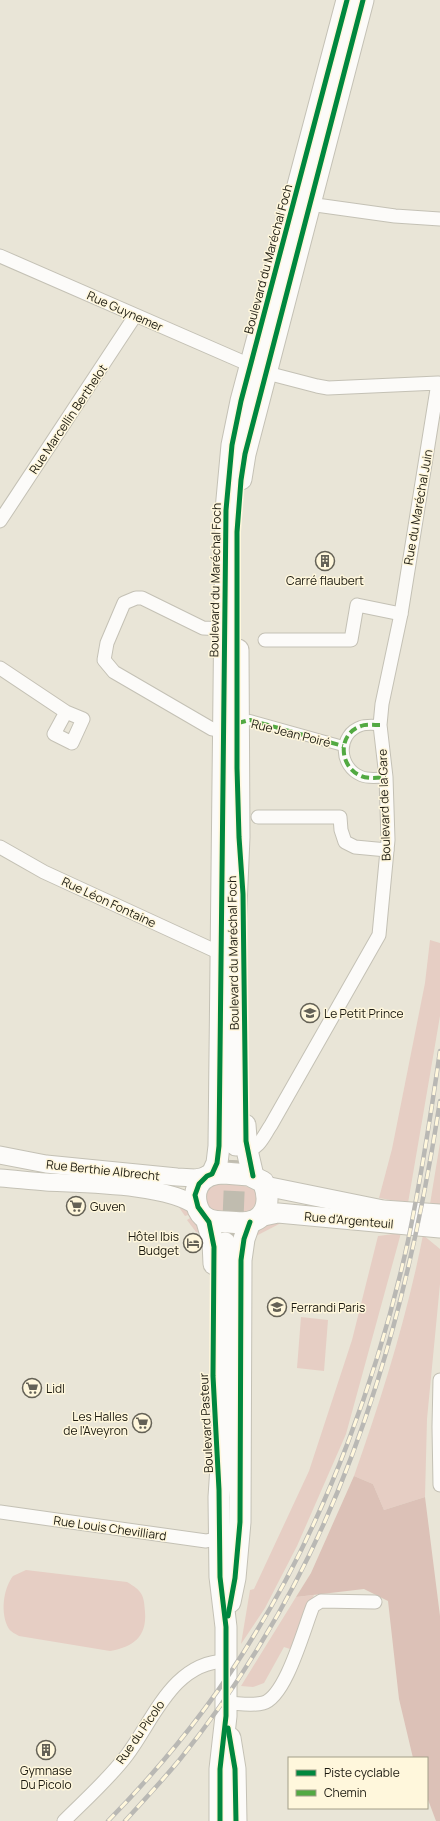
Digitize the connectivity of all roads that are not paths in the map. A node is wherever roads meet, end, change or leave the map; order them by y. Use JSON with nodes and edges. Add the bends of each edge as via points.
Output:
{"nodes":[{"id":1,"x":347,"y":0,"type":"edge"},
{"id":2,"x":363,"y":0,"type":"edge"},
{"id":3,"x":309,"y":204,"type":"junction"},
{"id":4,"x":440,"y":219,"type":"edge"},
{"id":5,"x":0,"y":256,"type":"edge"},
{"id":6,"x":135,"y":316,"type":"junction"},
{"id":7,"x":258,"y":369,"type":"junction"},
{"id":8,"x":439,"y":377,"type":"edge"},
{"id":9,"x":0,"y":521,"type":"edge"},
{"id":10,"x":401,"y":614,"type":"junction"},
{"id":11,"x":224,"y":629,"type":"junction"},
{"id":12,"x":265,"y":640,"type":"dead end"},
{"id":13,"x":0,"y":668,"type":"edge"},
{"id":14,"x":66,"y":712,"type":"dead end"},
{"id":15,"x":230,"y":726,"type":"junction"},
{"id":16,"x":380,"y":726,"type":"junction"},
{"id":17,"x":343,"y":746,"type":"junction"},
{"id":18,"x":222,"y":772,"type":"junction"},
{"id":19,"x":386,"y":777,"type":"junction"},
{"id":20,"x":258,"y":817,"type":"dead end"},
{"id":21,"x":0,"y":847,"type":"edge"},
{"id":22,"x":387,"y":850,"type":"junction"},
{"id":23,"x":220,"y":953,"type":"junction"},
{"id":24,"x":238,"y":1147,"type":"junction"},
{"id":25,"x":0,"y":1156,"type":"edge"},
{"id":26,"x":0,"y":1163,"type":"edge"},
{"id":27,"x":210,"y":1175,"type":"junction"},
{"id":28,"x":0,"y":1178,"type":"edge"},
{"id":29,"x":25,"y":1180,"type":"junction"},
{"id":30,"x":259,"y":1181,"type":"junction"},
{"id":31,"x":202,"y":1213,"type":"junction"},
{"id":32,"x":440,"y":1214,"type":"edge"},
{"id":33,"x":254,"y":1219,"type":"junction"},
{"id":34,"x":440,"y":1228,"type":"edge"},
{"id":35,"x":440,"y":1380,"type":"edge"},
{"id":36,"x":440,"y":1485,"type":"edge"},
{"id":37,"x":220,"y":1490,"type":"junction"},
{"id":38,"x":0,"y":1512,"type":"edge"},
{"id":39,"x":220,"y":1538,"type":"junction"},
{"id":40,"x":236,"y":1568,"type":"junction"},
{"id":41,"x":375,"y":1602,"type":"dead end"},
{"id":42,"x":226,"y":1627,"type":"junction"},
{"id":43,"x":226,"y":1661,"type":"junction"},
{"id":44,"x":226,"y":1710,"type":"junction"},
{"id":45,"x":64,"y":1821,"type":"edge"},
{"id":46,"x":220,"y":1821,"type":"edge"},
{"id":47,"x":236,"y":1821,"type":"edge"}],
"edges":[{"from":1,"to":7,"type":"main road","name":"Boulevard du Maréchal Foch"},
{"from":2,"to":3,"type":"main road","name":"Boulevard du Maréchal Foch"},
{"from":3,"to":4,"type":"street","via":[[395,216]]},
{"from":3,"to":7,"type":"main road","name":"Boulevard du Maréchal Foch"},
{"from":5,"to":6,"type":"street","name":"Rue Guynemer"},
{"from":6,"to":7,"type":"street","name":"Rue Guynemer"},
{"from":6,"to":9,"type":"street","name":"Rue Marcellin Berthelot"},
{"from":7,"to":8,"type":"street","name":"Rue du Maréchal Juin","via":[[328,388]]},
{"from":7,"to":11,"type":"main road","name":"Boulevard du Maréchal Foch","via":[[234,433],[229,471]]},
{"from":7,"to":15,"type":"main road","name":"Boulevard du Maréchal Foch","via":[[239,493]]},
{"from":8,"to":10,"type":"street","name":"Rue du Maréchal Juin"},
{"from":10,"to":12,"type":"street","via":[[357,605],[351,640]]},
{"from":10,"to":16,"type":"street","name":"Boulevard de la Gare","via":[[382,704]]},
{"from":11,"to":15,"type":"main road","name":"Boulevard du Maréchal Foch"},
{"from":11,"to":15,"type":"street","via":[[203,628],[142,598],[136,598],[124,603],[107,643],[104,660],[114,672],[212,729]]},
{"from":13,"to":14,"type":"street"},
{"from":15,"to":17,"type":"street","name":"Rue Jean Poiré","via":[[250,720]]},
{"from":15,"to":18,"type":"main road","name":"Boulevard du Maréchal Foch"},
{"from":15,"to":24,"type":"main road","name":"Boulevard du Maréchal Foch","via":[[238,837]]},
{"from":16,"to":17,"type":"street","via":[[362,725],[349,734]]},
{"from":16,"to":19,"type":"street","name":"Boulevard de la Gare"},
{"from":17,"to":19,"type":"street","via":[[347,763],[359,776]]},
{"from":18,"to":23,"type":"main road","name":"Boulevard du Maréchal Foch"},
{"from":18,"to":24,"type":"main road","name":"Boulevard du Maréchal Foch"},
{"from":19,"to":22,"type":"street","name":"Boulevard de la Gare"},
{"from":20,"to":22,"type":"street","via":[[340,817],[345,842],[355,847]]},
{"from":21,"to":23,"type":"street","name":"Rue Léon Fontaine","via":[[44,872]]},
{"from":22,"to":24,"type":"street","name":"Boulevard de la Gare","via":[[379,935],[271,1125],[253,1149]]},
{"from":23,"to":27,"type":"main road","name":"Boulevard du Maréchal Foch","via":[[219,1146],[217,1163]]},
{"from":24,"to":30,"type":"main road","name":"Boulevard du Maréchal Foch"},
{"from":25,"to":27,"type":"street","name":"Rue Berthie Albrecht","via":[[46,1164],[177,1177],[195,1178]]},
{"from":26,"to":29,"type":"street"},
{"from":27,"to":30,"type":"main road","via":[[224,1173]]},
{"from":27,"to":31,"type":"main road","via":[[196,1190],[195,1201]]},
{"from":28,"to":29,"type":"street","name":"Rue Berthie Albrecht"},
{"from":29,"to":31,"type":"street","name":"Rue Berthie Albrecht","via":[[163,1192],[184,1199]]},
{"from":30,"to":32,"type":"main road","name":"Rue d'Argenteuil","via":[[383,1210]]},
{"from":30,"to":33,"type":"main road","via":[[268,1200],[265,1210]]},
{"from":31,"to":33,"type":"main road","via":[[219,1222]]},
{"from":31,"to":37,"type":"main road","name":"Boulevard Pasteur","via":[[212,1232],[214,1247],[213,1376]]},
{"from":33,"to":34,"type":"main road","name":"Rue d'Argenteuil","via":[[278,1213]]},
{"from":33,"to":40,"type":"main road","name":"Boulevard Pasteur","via":[[244,1239],[242,1260],[240,1514]]},
{"from":35,"to":36,"type":"street"},
{"from":37,"to":39,"type":"main road","name":"Boulevard Pasteur"},
{"from":37,"to":40,"type":"main road","name":"Boulevard Pasteur","via":[[228,1243],[230,1518]]},
{"from":38,"to":39,"type":"street","name":"Rue Louis Chevilliard","via":[[206,1541]]},
{"from":39,"to":42,"type":"main road","name":"Boulevard Pasteur","via":[[220,1577]]},
{"from":40,"to":42,"type":"main road","name":"Boulevard Pasteur"},
{"from":41,"to":44,"type":"street","via":[[321,1601],[313,1606],[285,1682],[275,1695],[264,1703]]},
{"from":42,"to":43,"type":"main road","name":"Boulevard Pasteur"},
{"from":43,"to":44,"type":"main road","name":"Boulevard Pasteur"},
{"from":43,"to":45,"type":"street","name":"Rue du Picolo","via":[[208,1663],[175,1684],[126,1755]]},
{"from":44,"to":46,"type":"main road","name":"Boulevard Pasteur","via":[[220,1770]]},
{"from":44,"to":47,"type":"main road","name":"Boulevard Pasteur","via":[[235,1769]]}]}
